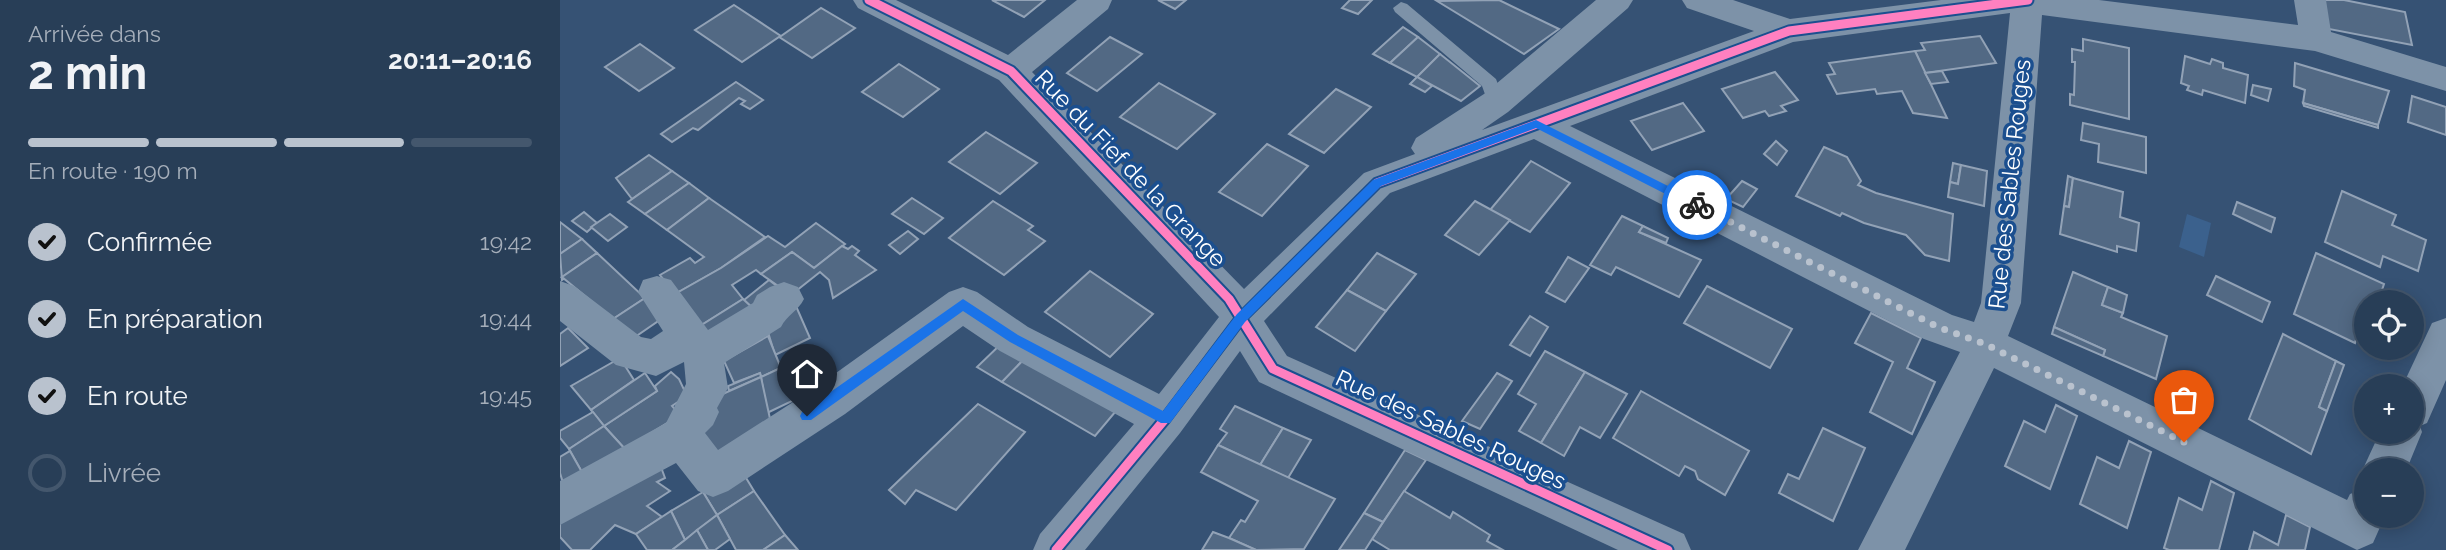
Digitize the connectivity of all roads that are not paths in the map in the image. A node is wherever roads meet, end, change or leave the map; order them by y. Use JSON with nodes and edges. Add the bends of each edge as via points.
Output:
{"nodes":[{"id":1,"x":869,"y":0,"type":"edge"},
{"id":2,"x":1617,"y":0,"type":"edge"},
{"id":3,"x":1698,"y":0,"type":"edge"},
{"id":4,"x":2310,"y":0,"type":"edge"},
{"id":5,"x":1097,"y":1,"type":"edge"},
{"id":6,"x":2027,"y":1,"type":"edge"},
{"id":7,"x":1401,"y":8,"type":"dead end"},
{"id":8,"x":1789,"y":31,"type":"junction"},
{"id":9,"x":2316,"y":39,"type":"junction"},
{"id":10,"x":1011,"y":71,"type":"junction"},
{"id":11,"x":2446,"y":79,"type":"edge"},
{"id":12,"x":1496,"y":103,"type":"junction"},
{"id":13,"x":1536,"y":124,"type":"junction"},
{"id":14,"x":1377,"y":183,"type":"junction"},
{"id":15,"x":657,"y":292,"type":"dead end"},
{"id":16,"x":560,"y":298,"type":"edge"},
{"id":17,"x":784,"y":299,"type":"dead end"},
{"id":18,"x":1241,"y":318,"type":"junction"},
{"id":19,"x":2446,"y":335,"type":"edge"},
{"id":20,"x":1985,"y":344,"type":"junction"},
{"id":21,"x":696,"y":345,"type":"junction"},
{"id":22,"x":2424,"y":384,"type":"edge"},
{"id":23,"x":1165,"y":419,"type":"junction"},
{"id":24,"x":682,"y":437,"type":"junction"},
{"id":25,"x":560,"y":504,"type":"edge"},
{"id":26,"x":2354,"y":527,"type":"edge"},
{"id":27,"x":1056,"y":550,"type":"edge"},
{"id":28,"x":1668,"y":550,"type":"edge"},
{"id":29,"x":1881,"y":550,"type":"edge"}],
"edges":[{"from":1,"to":10,"type":"street","name":"Rue du Fief de la Grange"},
{"from":2,"to":12,"type":"street"},
{"from":3,"to":8,"type":"street"},
{"from":4,"to":9,"type":"street"},
{"from":5,"to":10,"type":"street","name":"Rue du Fief de la Grange"},
{"from":6,"to":8,"type":"street"},
{"from":6,"to":9,"type":"street"},
{"from":6,"to":20,"type":"street","name":"Rue des Sables Rouges","via":[[2001,303]]},
{"from":7,"to":12,"type":"lane","via":[[1490,83]]},
{"from":8,"to":13,"type":"street"},
{"from":9,"to":11,"type":"street"},
{"from":10,"to":18,"type":"street","name":"Rue du Fief de la Grange","via":[[1229,299]]},
{"from":12,"to":14,"type":"street"},
{"from":13,"to":14,"type":"street"},
{"from":13,"to":20,"type":"street","via":[[1938,327]]},
{"from":14,"to":18,"type":"street"},
{"from":15,"to":21,"type":"street"},
{"from":16,"to":21,"type":"street","via":[[630,352],[656,358]]},
{"from":17,"to":21,"type":"street","via":[[767,315]]},
{"from":18,"to":23,"type":"street"},
{"from":18,"to":28,"type":"street","name":"Rue des Sables Rouges","via":[[1273,369]]},
{"from":19,"to":22,"type":"street"},
{"from":20,"to":26,"type":"street"},
{"from":20,"to":29,"type":"street","name":"Rue des Sables Rouges"},
{"from":21,"to":24,"type":"street","via":[[707,388]]},
{"from":23,"to":24,"type":"street","via":[[1014,339],[963,304],[830,401],[713,477]]},
{"from":23,"to":27,"type":"street"},
{"from":24,"to":25,"type":"street"}]}
